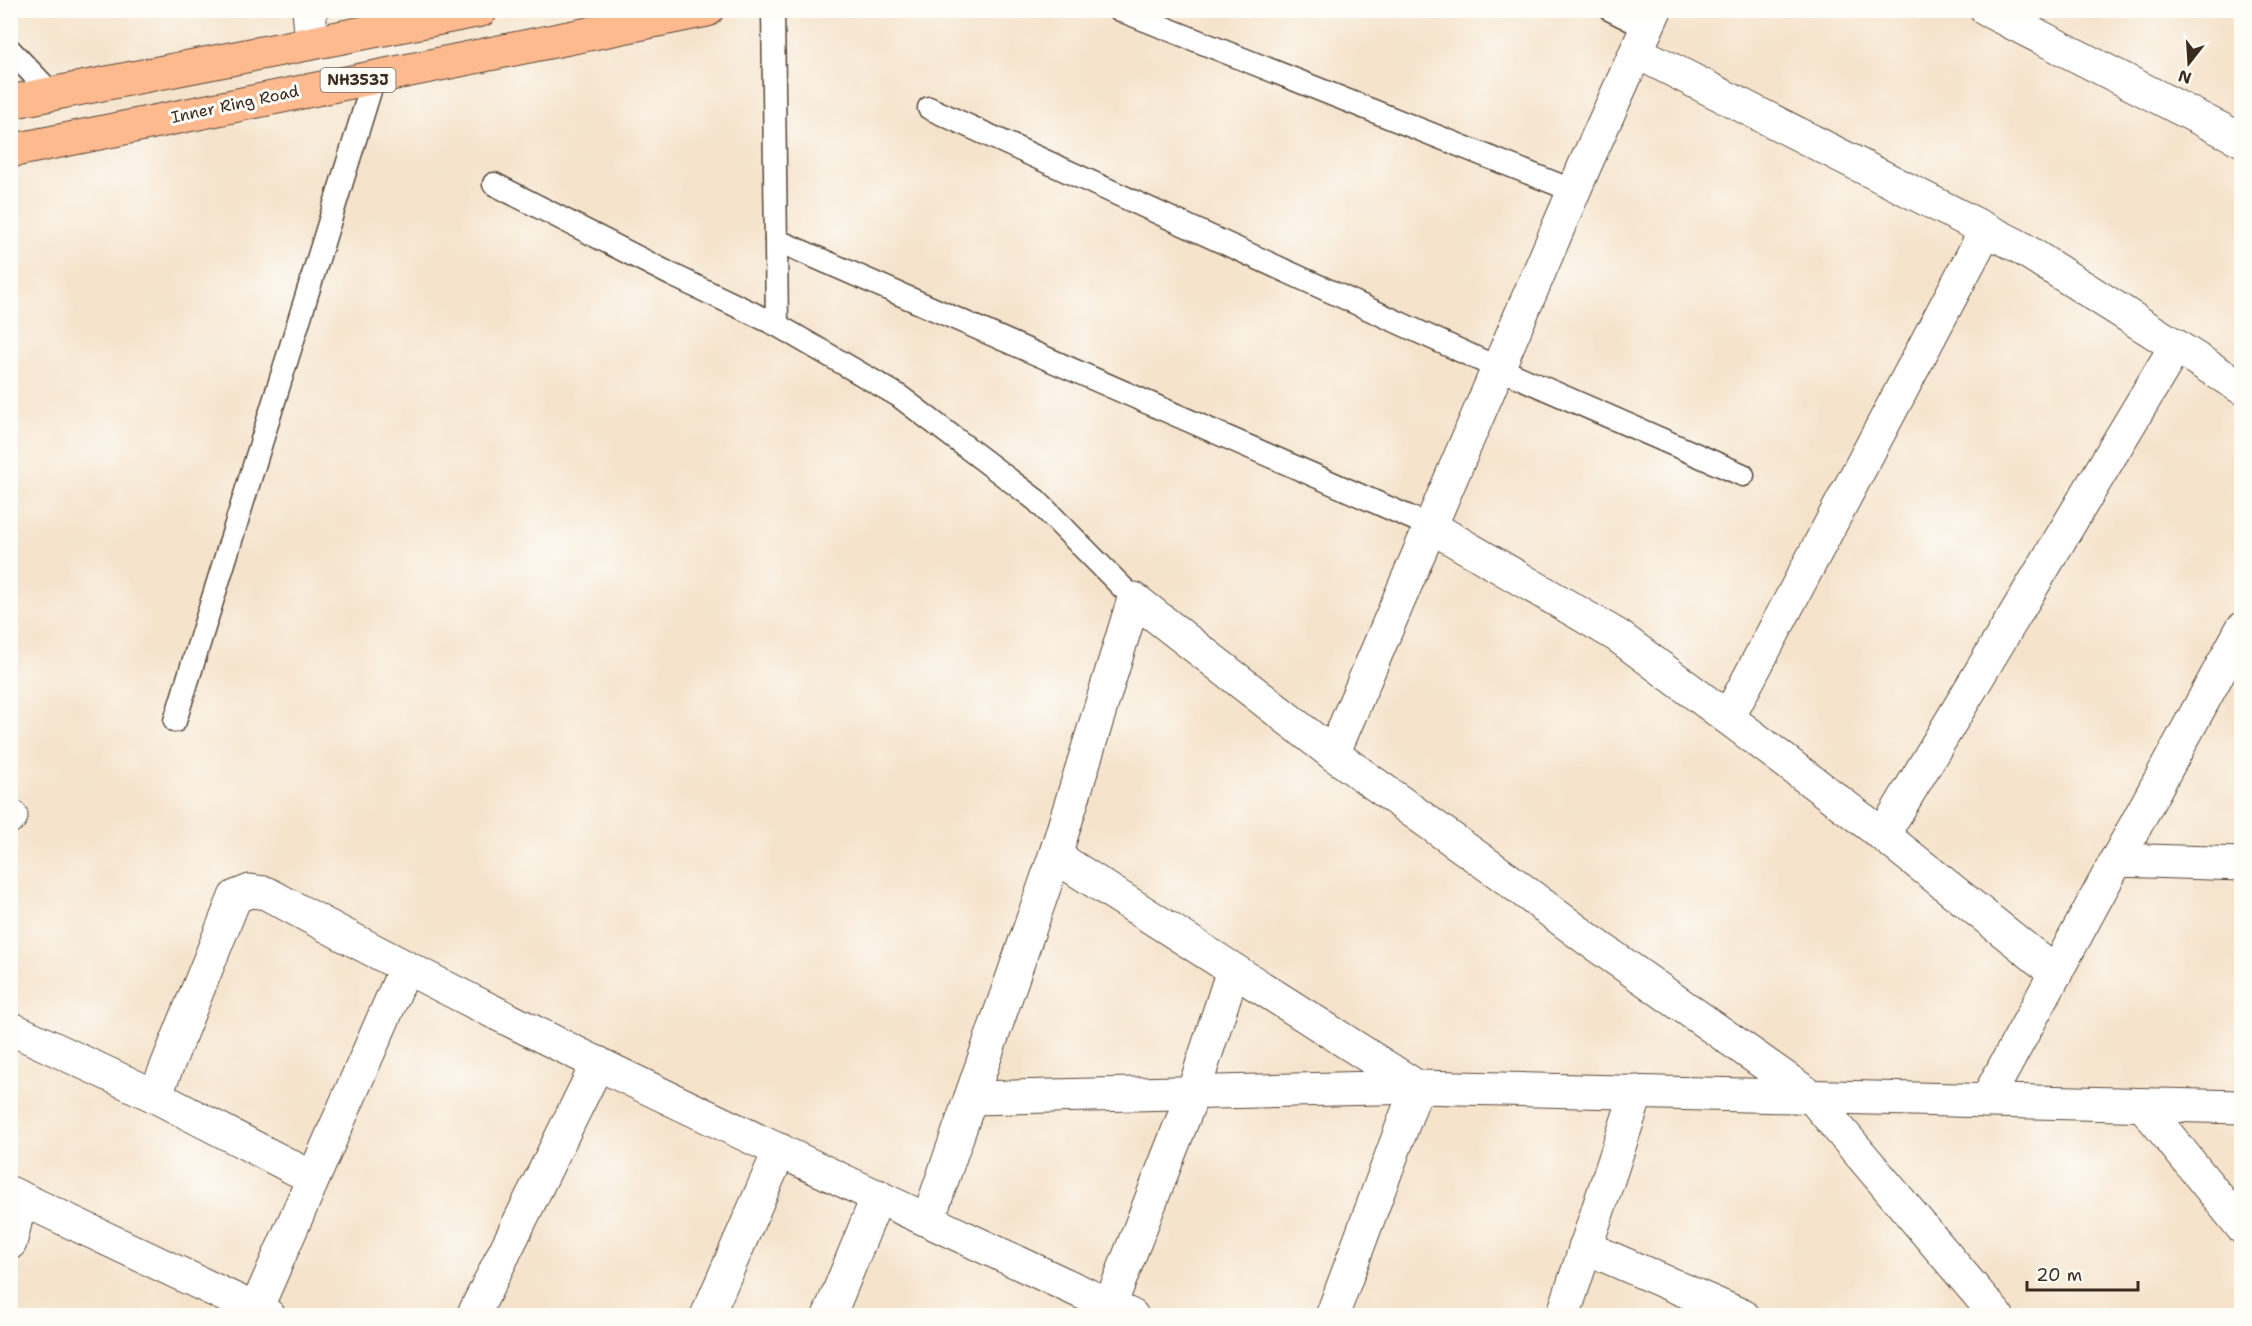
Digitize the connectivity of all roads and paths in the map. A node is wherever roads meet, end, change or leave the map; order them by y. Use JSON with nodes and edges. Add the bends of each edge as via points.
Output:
{"nodes":[{"id":1,"x":309,"y":10,"type":"edge"},
{"id":2,"x":481,"y":10,"type":"edge"},
{"id":3,"x":706,"y":10,"type":"edge"},
{"id":4,"x":773,"y":10,"type":"edge"},
{"id":5,"x":1120,"y":10,"type":"edge"},
{"id":6,"x":1611,"y":10,"type":"edge"},
{"id":7,"x":1987,"y":10,"type":"edge"},
{"id":8,"x":431,"y":15,"type":"edge"},
{"id":9,"x":1646,"y":30,"type":"edge"},
{"id":10,"x":312,"y":43,"type":"junction"},
{"id":11,"x":10,"y":50,"type":"edge"},
{"id":12,"x":374,"y":78,"type":"junction"},
{"id":13,"x":51,"y":94,"type":"junction"},
{"id":14,"x":10,"y":102,"type":"edge"},
{"id":15,"x":929,"y":108,"type":"dead end"},
{"id":16,"x":2241,"y":140,"type":"edge"},
{"id":17,"x":10,"y":151,"type":"edge"},
{"id":18,"x":494,"y":184,"type":"dead end"},
{"id":19,"x":1574,"y":191,"type":"junction"},
{"id":20,"x":1986,"y":230,"type":"junction"},
{"id":21,"x":776,"y":240,"type":"junction"},
{"id":22,"x":777,"y":325,"type":"junction"},
{"id":23,"x":2176,"y":346,"type":"junction"},
{"id":24,"x":1498,"y":368,"type":"junction"},
{"id":25,"x":2241,"y":388,"type":"edge"},
{"id":26,"x":1743,"y":475,"type":"dead end"},
{"id":27,"x":1430,"y":526,"type":"junction"},
{"id":28,"x":1134,"y":599,"type":"junction"},
{"id":29,"x":2241,"y":628,"type":"edge"},
{"id":30,"x":1728,"y":718,"type":"junction"},
{"id":31,"x":175,"y":721,"type":"dead end"},
{"id":32,"x":1333,"y":754,"type":"junction"},
{"id":33,"x":1883,"y":836,"type":"junction"},
{"id":34,"x":1055,"y":856,"type":"junction"},
{"id":35,"x":2116,"y":860,"type":"junction"},
{"id":36,"x":2241,"y":864,"type":"edge"},
{"id":37,"x":405,"y":969,"type":"junction"},
{"id":38,"x":1233,"y":970,"type":"junction"},
{"id":39,"x":2056,"y":973,"type":"junction"},
{"id":40,"x":10,"y":1028,"type":"edge"},
{"id":41,"x":598,"y":1063,"type":"junction"},
{"id":42,"x":1417,"y":1087,"type":"junction"},
{"id":43,"x":1637,"y":1092,"type":"junction"},
{"id":44,"x":1193,"y":1093,"type":"junction"},
{"id":45,"x":154,"y":1096,"type":"junction"},
{"id":46,"x":1812,"y":1097,"type":"junction"},
{"id":47,"x":972,"y":1098,"type":"junction"},
{"id":48,"x":1986,"y":1101,"type":"junction"},
{"id":49,"x":2143,"y":1105,"type":"junction"},
{"id":50,"x":2241,"y":1107,"type":"edge"},
{"id":51,"x":780,"y":1150,"type":"junction"},
{"id":52,"x":313,"y":1178,"type":"junction"},
{"id":53,"x":16,"y":1195,"type":"edge"},
{"id":54,"x":878,"y":1196,"type":"junction"},
{"id":55,"x":928,"y":1220,"type":"junction"},
{"id":56,"x":2241,"y":1227,"type":"edge"},
{"id":57,"x":10,"y":1243,"type":"edge"},
{"id":58,"x":1585,"y":1247,"type":"junction"},
{"id":59,"x":1121,"y":1310,"type":"edge"},
{"id":60,"x":262,"y":1312,"type":"edge"},
{"id":61,"x":1996,"y":1315,"type":"edge"},
{"id":62,"x":473,"y":1316,"type":"edge"},
{"id":63,"x":707,"y":1316,"type":"edge"},
{"id":64,"x":829,"y":1316,"type":"edge"},
{"id":65,"x":1332,"y":1316,"type":"edge"},
{"id":66,"x":1563,"y":1316,"type":"edge"},
{"id":67,"x":1743,"y":1316,"type":"edge"}],
"edges":[{"from":1,"to":10,"type":"street"},
{"from":2,"to":8,"type":"highway"},
{"from":3,"to":12,"type":"highway","name":"Inner Ring Road","number":"NH353J"},
{"from":4,"to":21,"type":"lane"},
{"from":5,"to":19,"type":"lane"},
{"from":6,"to":9,"type":"lane"},
{"from":7,"to":16,"type":"street"},
{"from":8,"to":10,"type":"highway"},
{"from":9,"to":19,"type":"street"},
{"from":9,"to":20,"type":"street"},
{"from":10,"to":13,"type":"highway"},
{"from":11,"to":13,"type":"lane"},
{"from":12,"to":17,"type":"highway","name":"Inner Ring Road","number":"NH353J"},
{"from":12,"to":31,"type":"lane"},
{"from":13,"to":14,"type":"highway"},
{"from":15,"to":24,"type":"lane"},
{"from":18,"to":22,"type":"lane"},
{"from":19,"to":24,"type":"street"},
{"from":20,"to":23,"type":"street","via":[[2018,246]]},
{"from":20,"to":30,"type":"street"},
{"from":21,"to":22,"type":"lane"},
{"from":21,"to":27,"type":"lane"},
{"from":22,"to":28,"type":"lane","via":[[899,396],[1027,493]]},
{"from":23,"to":25,"type":"street"},
{"from":23,"to":33,"type":"street"},
{"from":24,"to":26,"type":"lane"},
{"from":24,"to":27,"type":"street"},
{"from":27,"to":30,"type":"street","via":[[1618,636]]},
{"from":27,"to":32,"type":"street"},
{"from":28,"to":32,"type":"street"},
{"from":28,"to":34,"type":"street"},
{"from":29,"to":35,"type":"street"},
{"from":30,"to":33,"type":"street"},
{"from":32,"to":46,"type":"street"},
{"from":33,"to":39,"type":"street"},
{"from":34,"to":38,"type":"street"},
{"from":34,"to":47,"type":"street"},
{"from":35,"to":36,"type":"street"},
{"from":35,"to":39,"type":"street"},
{"from":37,"to":41,"type":"street"},
{"from":37,"to":45,"type":"street","via":[[266,893],[250,891],[235,897]]},
{"from":37,"to":52,"type":"street"},
{"from":38,"to":42,"type":"street"},
{"from":38,"to":44,"type":"street"},
{"from":39,"to":48,"type":"street"},
{"from":40,"to":45,"type":"street"},
{"from":41,"to":51,"type":"street"},
{"from":41,"to":62,"type":"street"},
{"from":42,"to":43,"type":"street"},
{"from":42,"to":44,"type":"street"},
{"from":42,"to":65,"type":"street"},
{"from":43,"to":46,"type":"street"},
{"from":43,"to":58,"type":"street"},
{"from":44,"to":47,"type":"street"},
{"from":44,"to":59,"type":"street"},
{"from":45,"to":52,"type":"street"},
{"from":46,"to":48,"type":"street"},
{"from":46,"to":61,"type":"street"},
{"from":47,"to":55,"type":"street"},
{"from":48,"to":49,"type":"street"},
{"from":49,"to":50,"type":"street"},
{"from":49,"to":56,"type":"street"},
{"from":51,"to":54,"type":"street"},
{"from":51,"to":63,"type":"street"},
{"from":52,"to":60,"type":"street"},
{"from":53,"to":57,"type":"street"},
{"from":53,"to":60,"type":"street"},
{"from":54,"to":55,"type":"street"},
{"from":54,"to":64,"type":"street"},
{"from":55,"to":59,"type":"street"},
{"from":58,"to":66,"type":"street"},
{"from":58,"to":67,"type":"street"}]}
